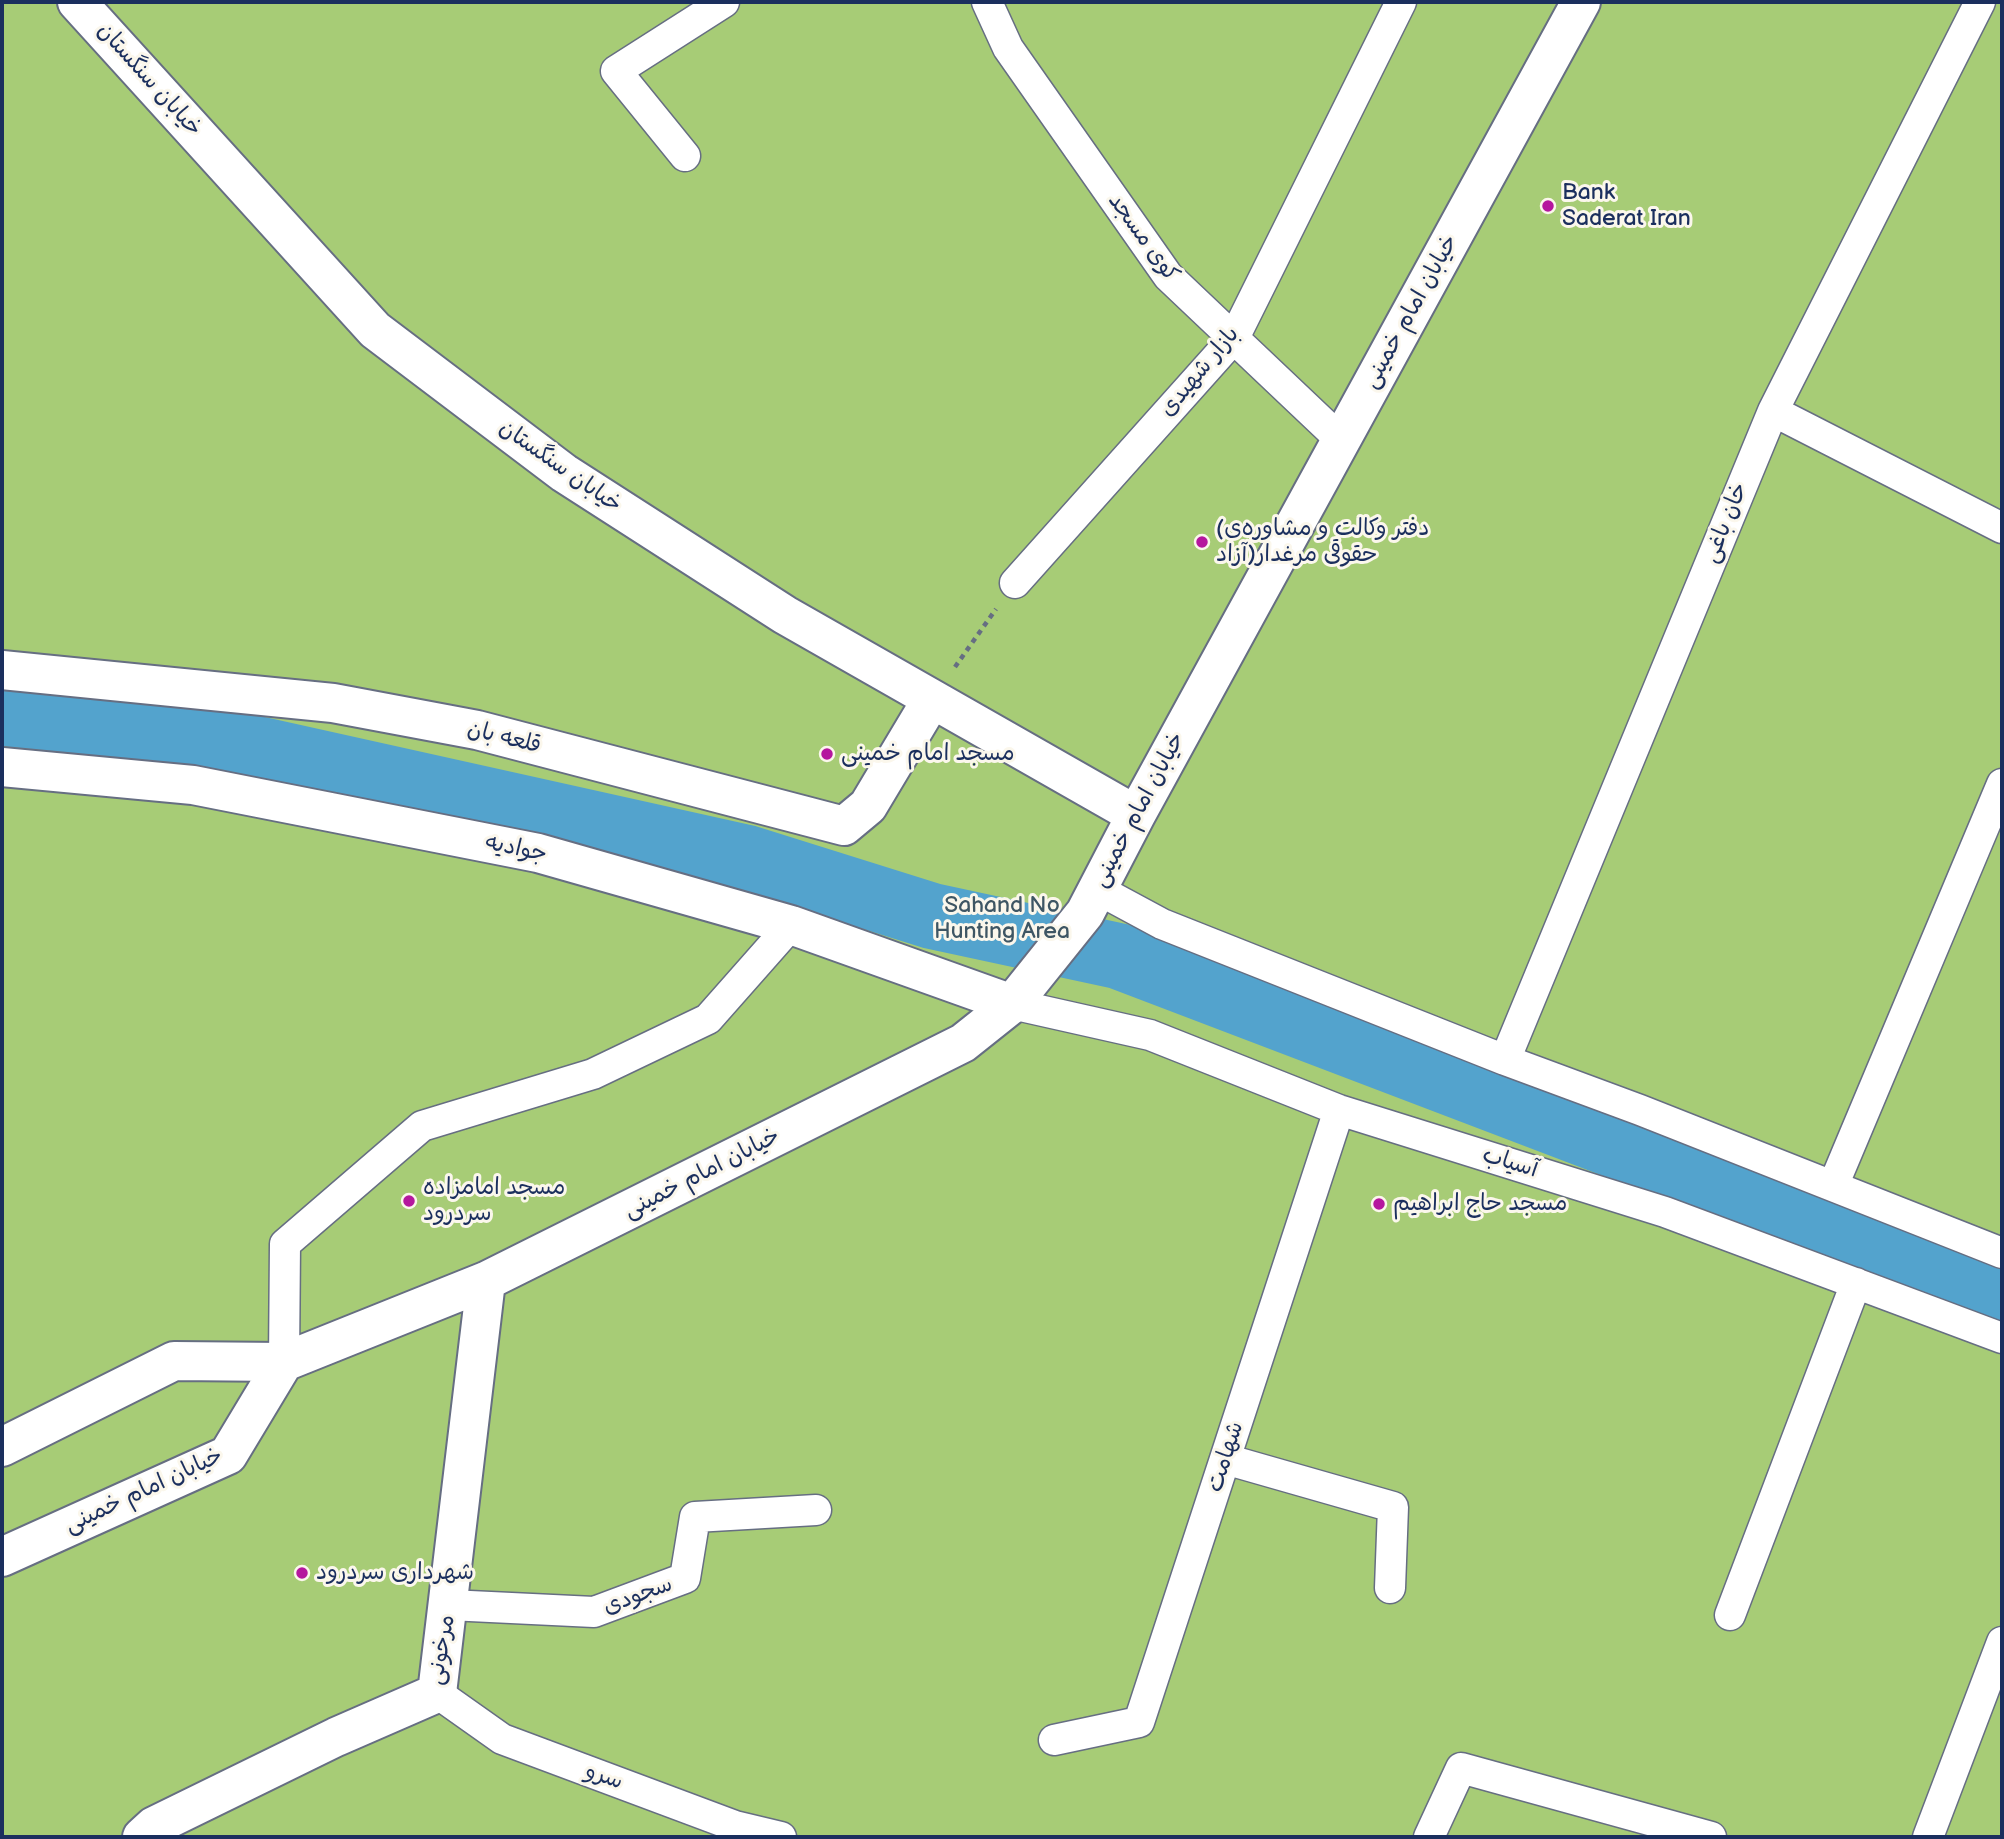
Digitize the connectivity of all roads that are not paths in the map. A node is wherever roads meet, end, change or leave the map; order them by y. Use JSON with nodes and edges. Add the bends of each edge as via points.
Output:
{"nodes":[{"id":1,"x":77,"y":2,"type":"edge"},
{"id":2,"x":724,"y":2,"type":"edge"},
{"id":3,"x":987,"y":2,"type":"edge"},
{"id":4,"x":1401,"y":2,"type":"edge"},
{"id":5,"x":1581,"y":2,"type":"edge"},
{"id":6,"x":1980,"y":2,"type":"edge"},
{"id":7,"x":685,"y":156,"type":"dead end"},
{"id":8,"x":1234,"y":338,"type":"junction"},
{"id":9,"x":1773,"y":411,"type":"junction"},
{"id":10,"x":1341,"y":440,"type":"junction"},
{"id":11,"x":2002,"y":528,"type":"edge"},
{"id":12,"x":1015,"y":583,"type":"road end"},
{"id":13,"x":2,"y":670,"type":"edge"},
{"id":14,"x":932,"y":699,"type":"junction"},
{"id":15,"x":2,"y":767,"type":"edge"},
{"id":16,"x":2002,"y":784,"type":"edge"},
{"id":17,"x":1136,"y":814,"type":"junction"},
{"id":18,"x":1091,"y":901,"type":"junction"},
{"id":19,"x":791,"y":925,"type":"junction"},
{"id":20,"x":1012,"y":1004,"type":"junction"},
{"id":21,"x":1505,"y":1060,"type":"junction"},
{"id":22,"x":1339,"y":1110,"type":"junction"},
{"id":23,"x":1833,"y":1186,"type":"junction"},
{"id":24,"x":2002,"y":1253,"type":"edge"},
{"id":25,"x":486,"y":1282,"type":"junction"},
{"id":26,"x":1856,"y":1283,"type":"junction"},
{"id":27,"x":2002,"y":1338,"type":"edge"},
{"id":28,"x":284,"y":1362,"type":"junction"},
{"id":29,"x":2,"y":1447,"type":"edge"},
{"id":30,"x":1225,"y":1459,"type":"junction"},
{"id":31,"x":816,"y":1510,"type":"dead end"},
{"id":32,"x":2,"y":1557,"type":"edge"},
{"id":33,"x":1390,"y":1588,"type":"dead end"},
{"id":34,"x":449,"y":1605,"type":"junction"},
{"id":35,"x":1730,"y":1615,"type":"dead end"},
{"id":36,"x":2002,"y":1642,"type":"edge"},
{"id":37,"x":438,"y":1693,"type":"junction"},
{"id":38,"x":1055,"y":1740,"type":"dead end"},
{"id":39,"x":142,"y":1837,"type":"edge"},
{"id":40,"x":781,"y":1837,"type":"edge"},
{"id":41,"x":1429,"y":1837,"type":"edge"},
{"id":42,"x":1711,"y":1837,"type":"edge"},
{"id":43,"x":1928,"y":1837,"type":"edge"}],
"edges":[{"from":1,"to":14,"type":"street","name":"خیابان سنگستان","via":[[375,330],[564,473],[785,615]]},
{"from":2,"to":7,"type":"street","via":[[616,71]]},
{"from":3,"to":8,"type":"street","name":"کوی مسجد","via":[[1009,48],[1168,276]]},
{"from":4,"to":8,"type":"street","name":"بازار شهیدی"},
{"from":5,"to":10,"type":"street","name":"خیابان امام خمینی"},
{"from":6,"to":9,"type":"street","name":"خان باغی"},
{"from":8,"to":10,"type":"street","name":"کوی مسجد"},
{"from":8,"to":12,"type":"street","name":"بازار شهیدی"},
{"from":9,"to":11,"type":"street"},
{"from":9,"to":21,"type":"street","name":"خان باغی"},
{"from":10,"to":17,"type":"street","name":"خیابان امام خمینی"},
{"from":13,"to":14,"type":"street","name":"قلعه بان","via":[[333,703],[477,730],[844,826],[868,806]]},
{"from":14,"to":17,"type":"street","name":"خیابان سنگستان"},
{"from":15,"to":19,"type":"street","name":"جوادیه","via":[[193,785],[538,853]]},
{"from":16,"to":23,"type":"street"},
{"from":17,"to":18,"type":"street","name":"خیابان امام خمینی"},
{"from":18,"to":20,"type":"street","name":"خیابان امام خمینی"},
{"from":18,"to":21,"type":"street","via":[[1162,924]]},
{"from":19,"to":20,"type":"street","name":"جوادیه"},
{"from":19,"to":28,"type":"street","via":[[708,1019],[593,1074],[422,1126],[285,1244]]},
{"from":20,"to":22,"type":"street","name":"آسیاب","via":[[1150,1035]]},
{"from":20,"to":25,"type":"street","name":"خیابان امام خمینی","via":[[963,1043]]},
{"from":21,"to":23,"type":"street"},
{"from":22,"to":26,"type":"street","name":"آسیاب","via":[[1665,1212]]},
{"from":22,"to":30,"type":"street","name":"شهامت"},
{"from":23,"to":24,"type":"street"},
{"from":25,"to":28,"type":"street","name":"خیابان امام خمینی"},
{"from":25,"to":34,"type":"street","name":"مرخونی"},
{"from":26,"to":27,"type":"street","name":"آسیاب"},
{"from":26,"to":35,"type":"street"},
{"from":28,"to":29,"type":"street","name":"خیابان امام خمینی","via":[[174,1361]]},
{"from":28,"to":32,"type":"street","name":"خیابان امام خمینی","via":[[228,1455]]},
{"from":30,"to":33,"type":"street","via":[[1392,1507]]},
{"from":30,"to":38,"type":"street","name":"شهامت","via":[[1139,1722]]},
{"from":31,"to":34,"type":"street","name":"سجودی","via":[[695,1517],[685,1578],[594,1612]]},
{"from":34,"to":37,"type":"street","name":"مرخونی"},
{"from":36,"to":43,"type":"street"},
{"from":37,"to":39,"type":"street","name":"مرخونی","via":[[336,1737],[154,1826]]},
{"from":37,"to":40,"type":"street","name":"سرو","via":[[502,1739],[736,1826]]},
{"from":41,"to":42,"type":"street","via":[[1461,1768]]}]}
